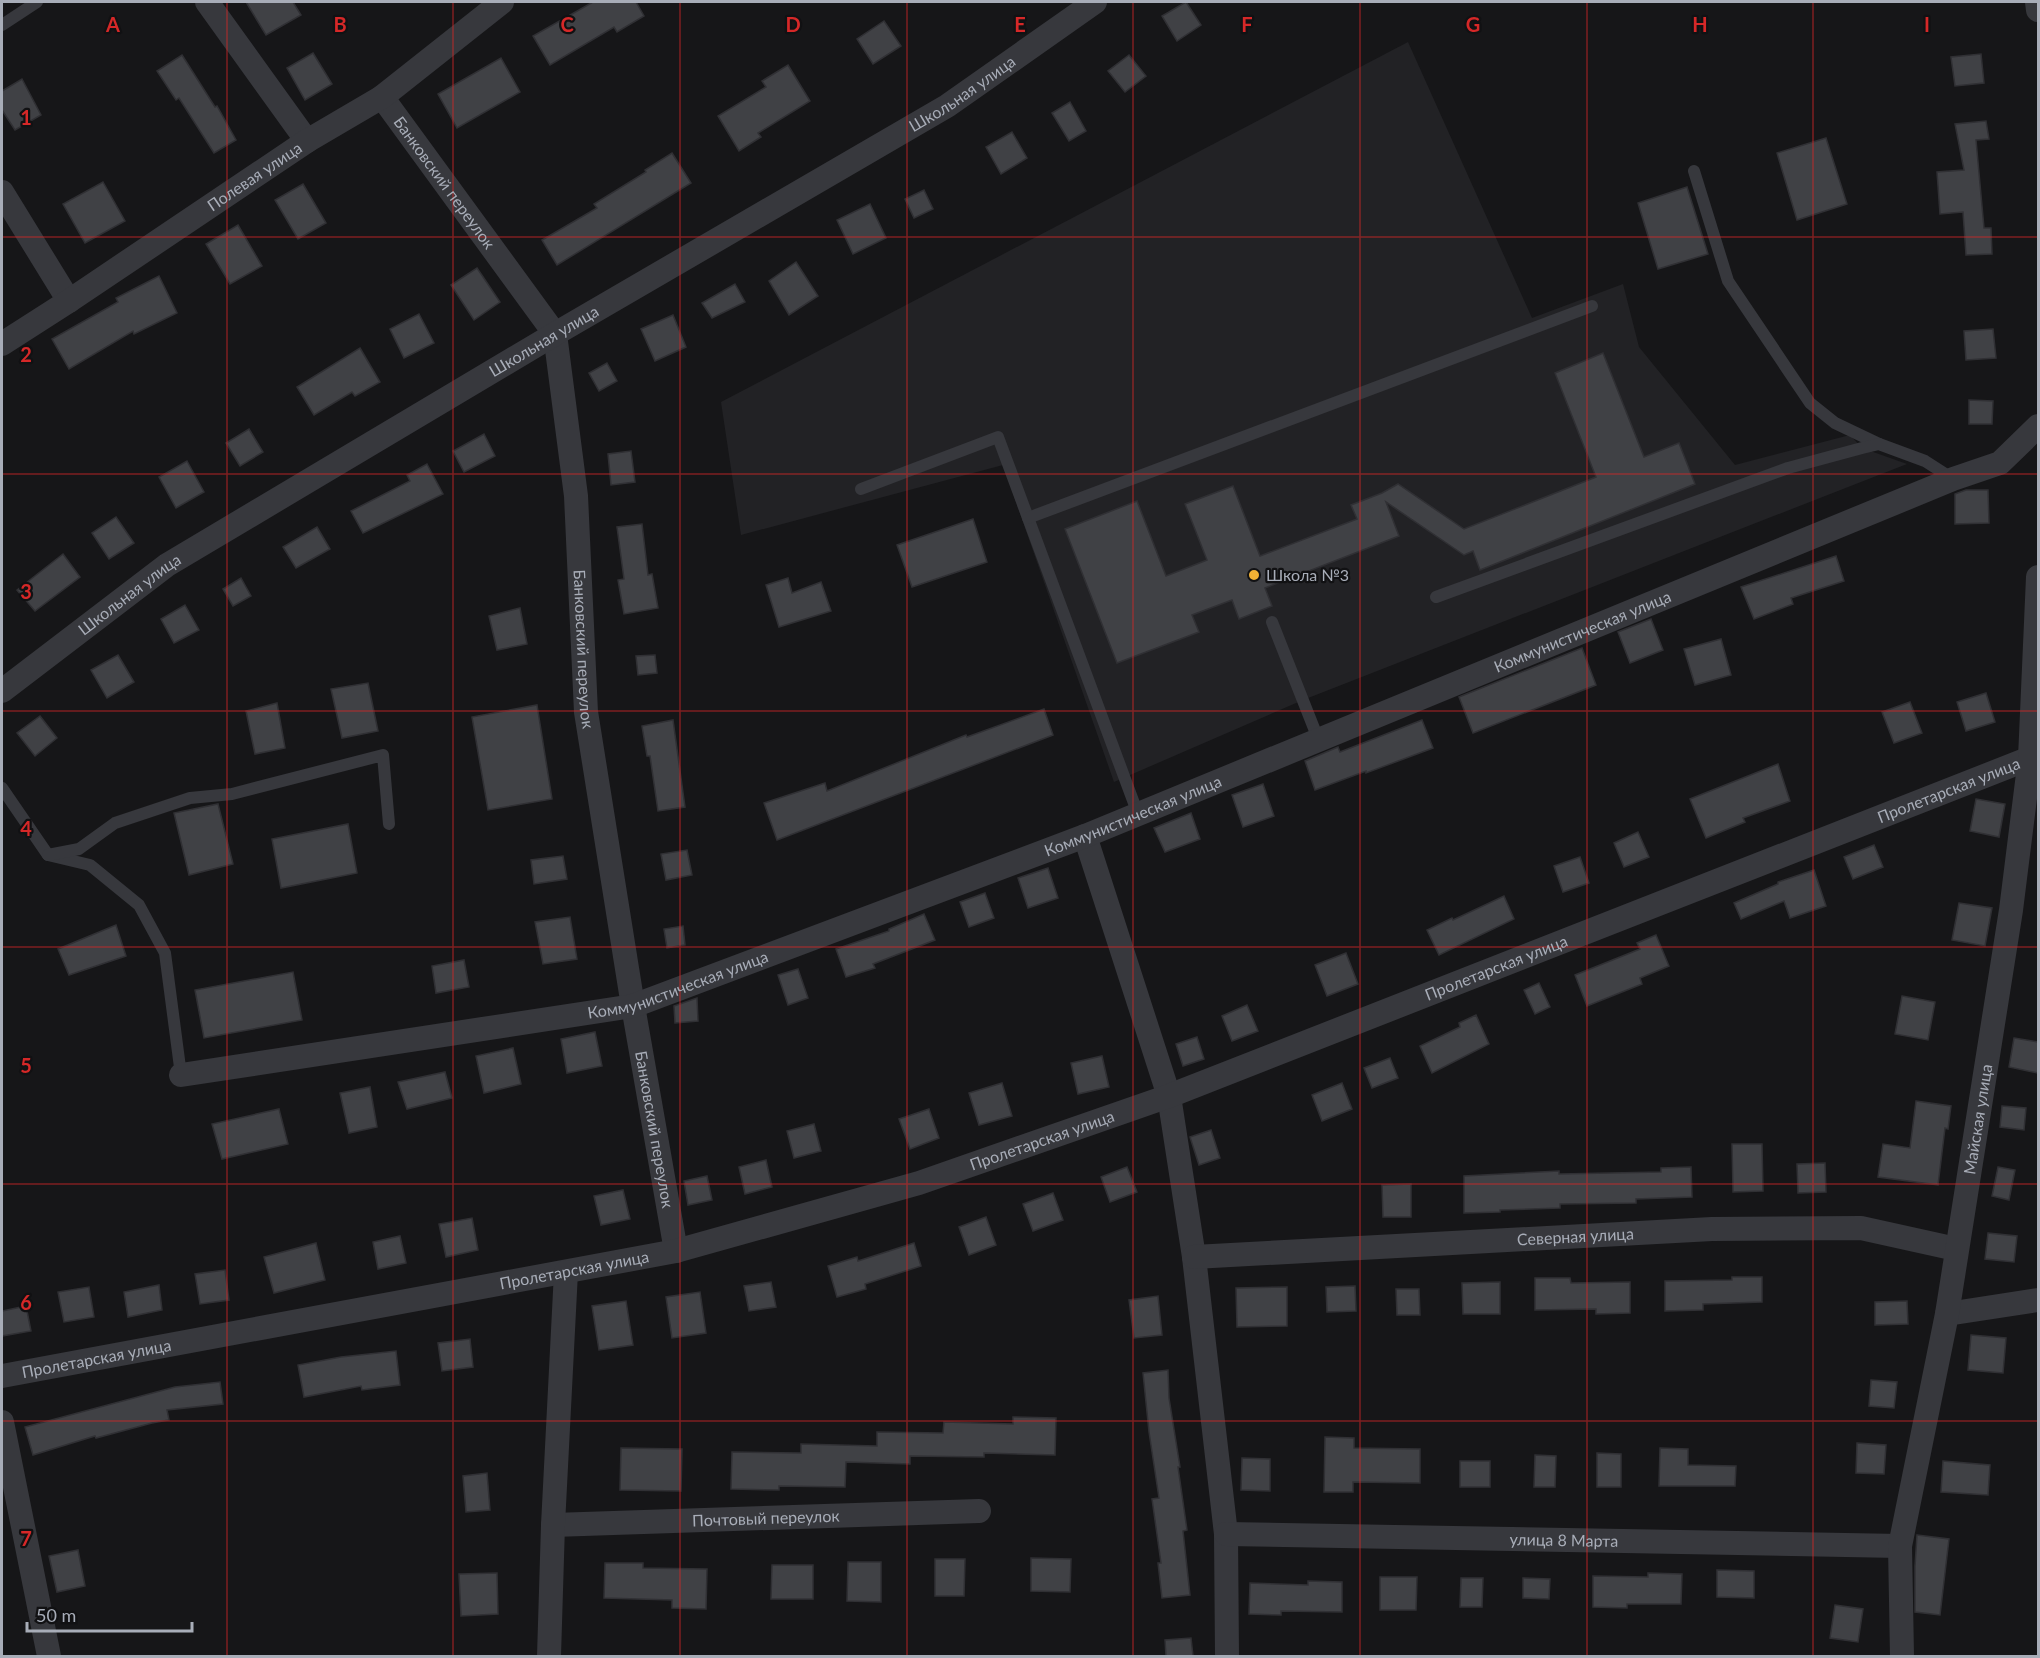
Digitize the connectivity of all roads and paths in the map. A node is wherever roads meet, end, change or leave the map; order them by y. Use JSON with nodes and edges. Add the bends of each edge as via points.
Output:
{"nodes":[{"id":1,"x":37,"y":2,"type":"edge"},
{"id":2,"x":207,"y":2,"type":"edge"},
{"id":3,"x":502,"y":2,"type":"edge"},
{"id":4,"x":1095,"y":2,"type":"edge"},
{"id":5,"x":2037,"y":2,"type":"edge"},
{"id":6,"x":2038,"y":10,"type":"edge"},
{"id":7,"x":2,"y":25,"type":"edge"},
{"id":8,"x":382,"y":98,"type":"junction"},
{"id":9,"x":307,"y":141,"type":"junction"},
{"id":10,"x":1694,"y":171,"type":"dead end"},
{"id":11,"x":2,"y":192,"type":"edge"},
{"id":12,"x":69,"y":301,"type":"junction"},
{"id":13,"x":1592,"y":306,"type":"dead end"},
{"id":14,"x":555,"y":334,"type":"junction"},
{"id":15,"x":2,"y":344,"type":"edge"},
{"id":16,"x":2038,"y":426,"type":"edge"},
{"id":17,"x":1879,"y":444,"type":"junction"},
{"id":18,"x":1953,"y":479,"type":"junction"},
{"id":19,"x":861,"y":489,"type":"dead end"},
{"id":20,"x":1028,"y":518,"type":"junction"},
{"id":21,"x":2038,"y":577,"type":"edge"},
{"id":22,"x":1436,"y":597,"type":"dead end"},
{"id":23,"x":1272,"y":622,"type":"dead end"},
{"id":24,"x":2,"y":691,"type":"edge"},
{"id":25,"x":1319,"y":741,"type":"junction"},
{"id":26,"x":2034,"y":757,"type":"edge"},
{"id":27,"x":2,"y":788,"type":"edge"},
{"id":28,"x":1138,"y":814,"type":"junction"},
{"id":29,"x":389,"y":824,"type":"dead end"},
{"id":30,"x":1085,"y":836,"type":"junction"},
{"id":31,"x":48,"y":855,"type":"junction"},
{"id":32,"x":633,"y":1006,"type":"junction"},
{"id":33,"x":181,"y":1075,"type":"joint"},
{"id":34,"x":1169,"y":1096,"type":"junction"},
{"id":35,"x":1956,"y":1249,"type":"junction"},
{"id":36,"x":676,"y":1251,"type":"junction"},
{"id":37,"x":1194,"y":1257,"type":"junction"},
{"id":38,"x":566,"y":1272,"type":"junction"},
{"id":39,"x":2038,"y":1300,"type":"edge"},
{"id":40,"x":1947,"y":1314,"type":"junction"},
{"id":41,"x":2,"y":1376,"type":"edge"},
{"id":42,"x":2,"y":1422,"type":"edge"},
{"id":43,"x":979,"y":1511,"type":"dead end"},
{"id":44,"x":554,"y":1525,"type":"junction"},
{"id":45,"x":1226,"y":1534,"type":"junction"},
{"id":46,"x":1900,"y":1546,"type":"junction"},
{"id":47,"x":49,"y":1656,"type":"edge"},
{"id":48,"x":549,"y":1656,"type":"edge"},
{"id":49,"x":1227,"y":1656,"type":"edge"},
{"id":50,"x":1902,"y":1656,"type":"edge"}],
"edges":[{"from":1,"to":7,"type":"lane"},
{"from":2,"to":9,"type":"street"},
{"from":3,"to":8,"type":"street","name":"Полевая улица"},
{"from":4,"to":14,"type":"street","name":"Школьная улица","via":[[947,106]]},
{"from":5,"to":6,"type":"street"},
{"from":8,"to":9,"type":"street","name":"Полевая улица"},
{"from":8,"to":14,"type":"street","name":"Банковский переулок"},
{"from":9,"to":12,"type":"street","name":"Полевая улица"},
{"from":10,"to":17,"type":"lane","via":[[1728,281],[1810,403],[1835,423]]},
{"from":11,"to":12,"type":"street"},
{"from":12,"to":15,"type":"street","name":"Полевая улица"},
{"from":13,"to":20,"type":"lane"},
{"from":14,"to":24,"type":"street","name":"Школьная улица","via":[[167,565]]},
{"from":14,"to":32,"type":"street","name":"Банковский переулок","via":[[576,496],[586,712]]},
{"from":16,"to":18,"type":"street","name":"Коммунистическая улица","via":[[2000,463]]},
{"from":17,"to":18,"type":"lane","via":[[1925,461]]},
{"from":17,"to":22,"type":"lane","via":[[1788,468]]},
{"from":18,"to":25,"type":"street","name":"Коммунистическая улица"},
{"from":19,"to":20,"type":"lane","via":[[998,437]]},
{"from":20,"to":28,"type":"lane"},
{"from":21,"to":26,"type":"street","name":"Майская улица"},
{"from":23,"to":25,"type":"lane"},
{"from":25,"to":28,"type":"street","name":"Коммунистическая улица"},
{"from":26,"to":34,"type":"street","name":"Пролетарская улица"},
{"from":26,"to":35,"type":"street","name":"Майская улица"},
{"from":27,"to":31,"type":"lane"},
{"from":28,"to":30,"type":"street","name":"Коммунистическая улица"},
{"from":29,"to":31,"type":"lane","via":[[383,755],[232,794],[190,798],[115,823],[79,849]]},
{"from":30,"to":32,"type":"street","name":"Коммунистическая улица"},
{"from":30,"to":34,"type":"street"},
{"from":31,"to":33,"type":"lane","via":[[90,865],[139,905],[165,953]]},
{"from":32,"to":33,"type":"street","name":"Коммунистическая улица"},
{"from":32,"to":36,"type":"street","name":"Банковский переулок"},
{"from":34,"to":36,"type":"street","name":"Пролетарская улица","via":[[918,1182]]},
{"from":34,"to":37,"type":"street"},
{"from":35,"to":37,"type":"street","name":"Северная улица","via":[[1861,1228],[1712,1229]]},
{"from":35,"to":40,"type":"street","name":"Майская улица"},
{"from":36,"to":38,"type":"street","name":"Пролетарская улица"},
{"from":37,"to":45,"type":"street"},
{"from":38,"to":41,"type":"street","name":"Пролетарская улица"},
{"from":38,"to":44,"type":"street"},
{"from":39,"to":40,"type":"street"},
{"from":40,"to":46,"type":"street","name":"Майская улица"},
{"from":42,"to":47,"type":"street"},
{"from":43,"to":44,"type":"street","name":"Почтовый переулок"},
{"from":44,"to":48,"type":"street"},
{"from":45,"to":46,"type":"street","name":"улица 8 Марта"},
{"from":45,"to":49,"type":"street"},
{"from":46,"to":50,"type":"street","name":"Майская улица"}]}
